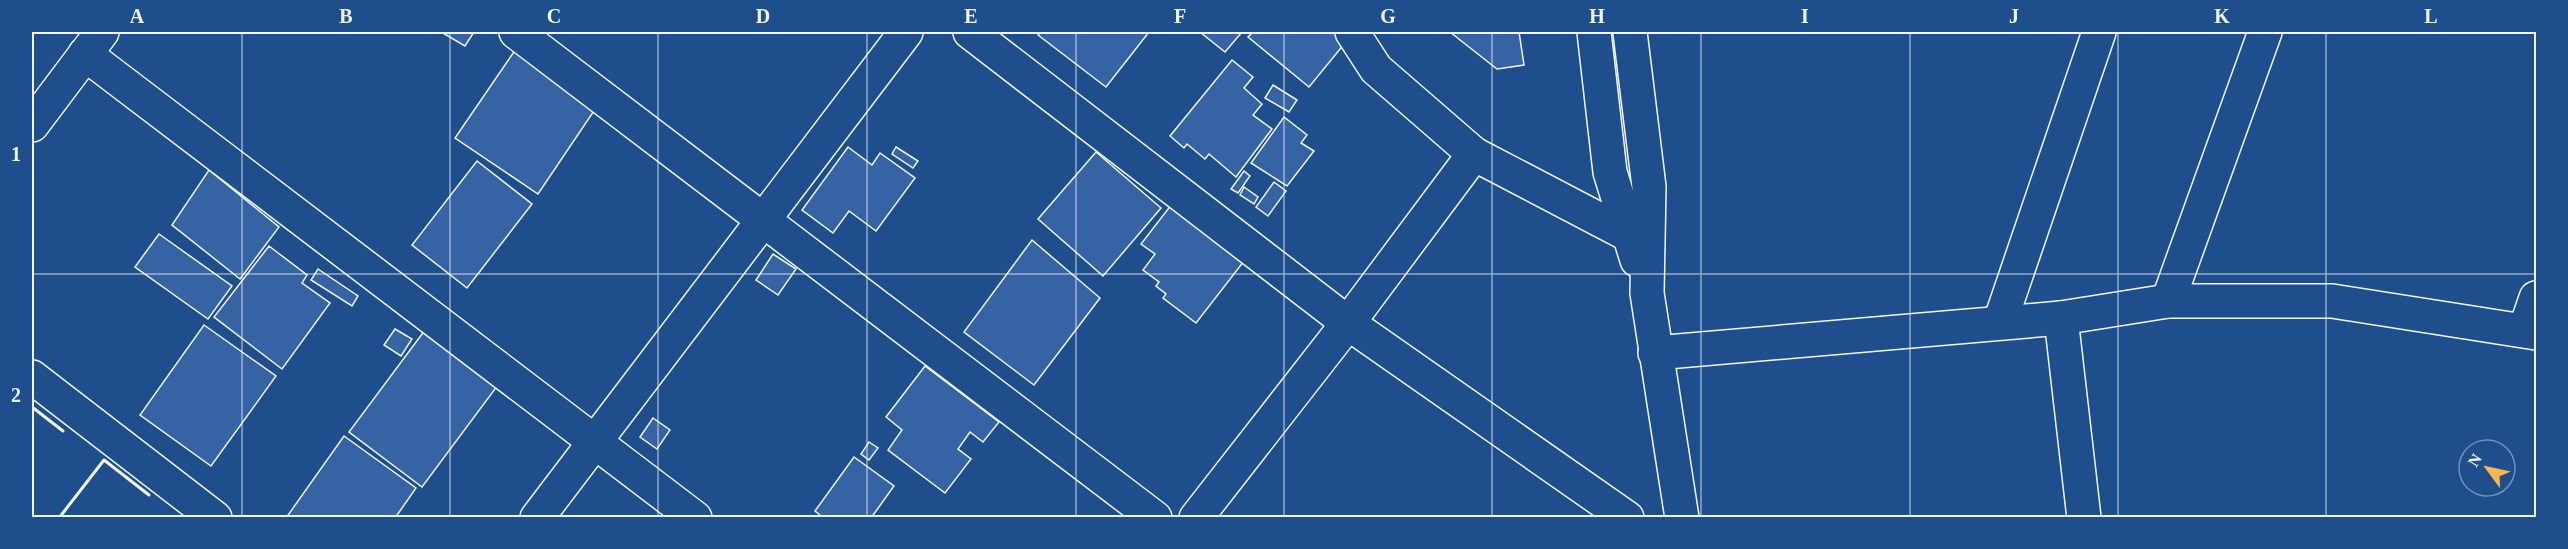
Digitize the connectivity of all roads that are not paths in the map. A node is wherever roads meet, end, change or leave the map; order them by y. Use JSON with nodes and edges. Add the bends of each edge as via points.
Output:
{"nodes":[{"id":1,"x":516,"y":32,"type":"edge"},
{"id":2,"x":906,"y":32,"type":"edge"},
{"id":3,"x":970,"y":32,"type":"edge"},
{"id":4,"x":1352,"y":32,"type":"edge"},
{"id":5,"x":1594,"y":32,"type":"edge"},
{"id":6,"x":1630,"y":32,"type":"edge"},
{"id":7,"x":2099,"y":32,"type":"edge"},
{"id":8,"x":2265,"y":32,"type":"edge"},
{"id":9,"x":93,"y":43,"type":"edge"},
{"id":10,"x":32,"y":125,"type":"edge"},
{"id":11,"x":1474,"y":154,"type":"junction"},
{"id":12,"x":763,"y":220,"type":"junction"},
{"id":13,"x":1638,"y":241,"type":"junction"},
{"id":14,"x":2536,"y":298,"type":"edge"},
{"id":15,"x":2168,"y":301,"type":"junction"},
{"id":16,"x":2061,"y":318,"type":"junction"},
{"id":17,"x":2000,"y":322,"type":"junction"},
{"id":18,"x":1348,"y":323,"type":"junction"},
{"id":19,"x":2530,"y":331,"type":"edge"},
{"id":20,"x":1655,"y":353,"type":"junction"},
{"id":21,"x":32,"y":377,"type":"edge"},
{"id":22,"x":595,"y":442,"type":"junction"},
{"id":23,"x":215,"y":518,"type":"edge"},
{"id":24,"x":537,"y":518,"type":"edge"},
{"id":25,"x":695,"y":518,"type":"edge"},
{"id":26,"x":1155,"y":518,"type":"edge"},
{"id":27,"x":1196,"y":518,"type":"edge"},
{"id":28,"x":1627,"y":518,"type":"edge"},
{"id":29,"x":1682,"y":518,"type":"edge"},
{"id":30,"x":2084,"y":518,"type":"edge"}],
"edges":[{"from":1,"to":12,"type":"main road"},
{"from":2,"to":12,"type":"main road"},
{"from":3,"to":18,"type":"main road"},
{"from":4,"to":11,"type":"main road","via":[[1376,69]]},
{"from":5,"to":13,"type":"main road","via":[[1610,172]]},
{"from":6,"to":13,"type":"main road","via":[[1648,187]]},
{"from":7,"to":17,"type":"main road"},
{"from":8,"to":15,"type":"main road"},
{"from":9,"to":10,"type":"main road"},
{"from":9,"to":22,"type":"main road"},
{"from":11,"to":13,"type":"main road"},
{"from":11,"to":18,"type":"main road"},
{"from":12,"to":22,"type":"main road"},
{"from":12,"to":26,"type":"main road"},
{"from":13,"to":20,"type":"main road"},
{"from":14,"to":19,"type":"main road"},
{"from":15,"to":16,"type":"main road"},
{"from":15,"to":19,"type":"main road","via":[[2332,301]]},
{"from":16,"to":17,"type":"main road"},
{"from":16,"to":30,"type":"main road"},
{"from":17,"to":20,"type":"main road"},
{"from":18,"to":27,"type":"main road"},
{"from":18,"to":28,"type":"main road"},
{"from":20,"to":29,"type":"main road"},
{"from":21,"to":23,"type":"main road"},
{"from":22,"to":24,"type":"main road"},
{"from":22,"to":25,"type":"main road"}]}
